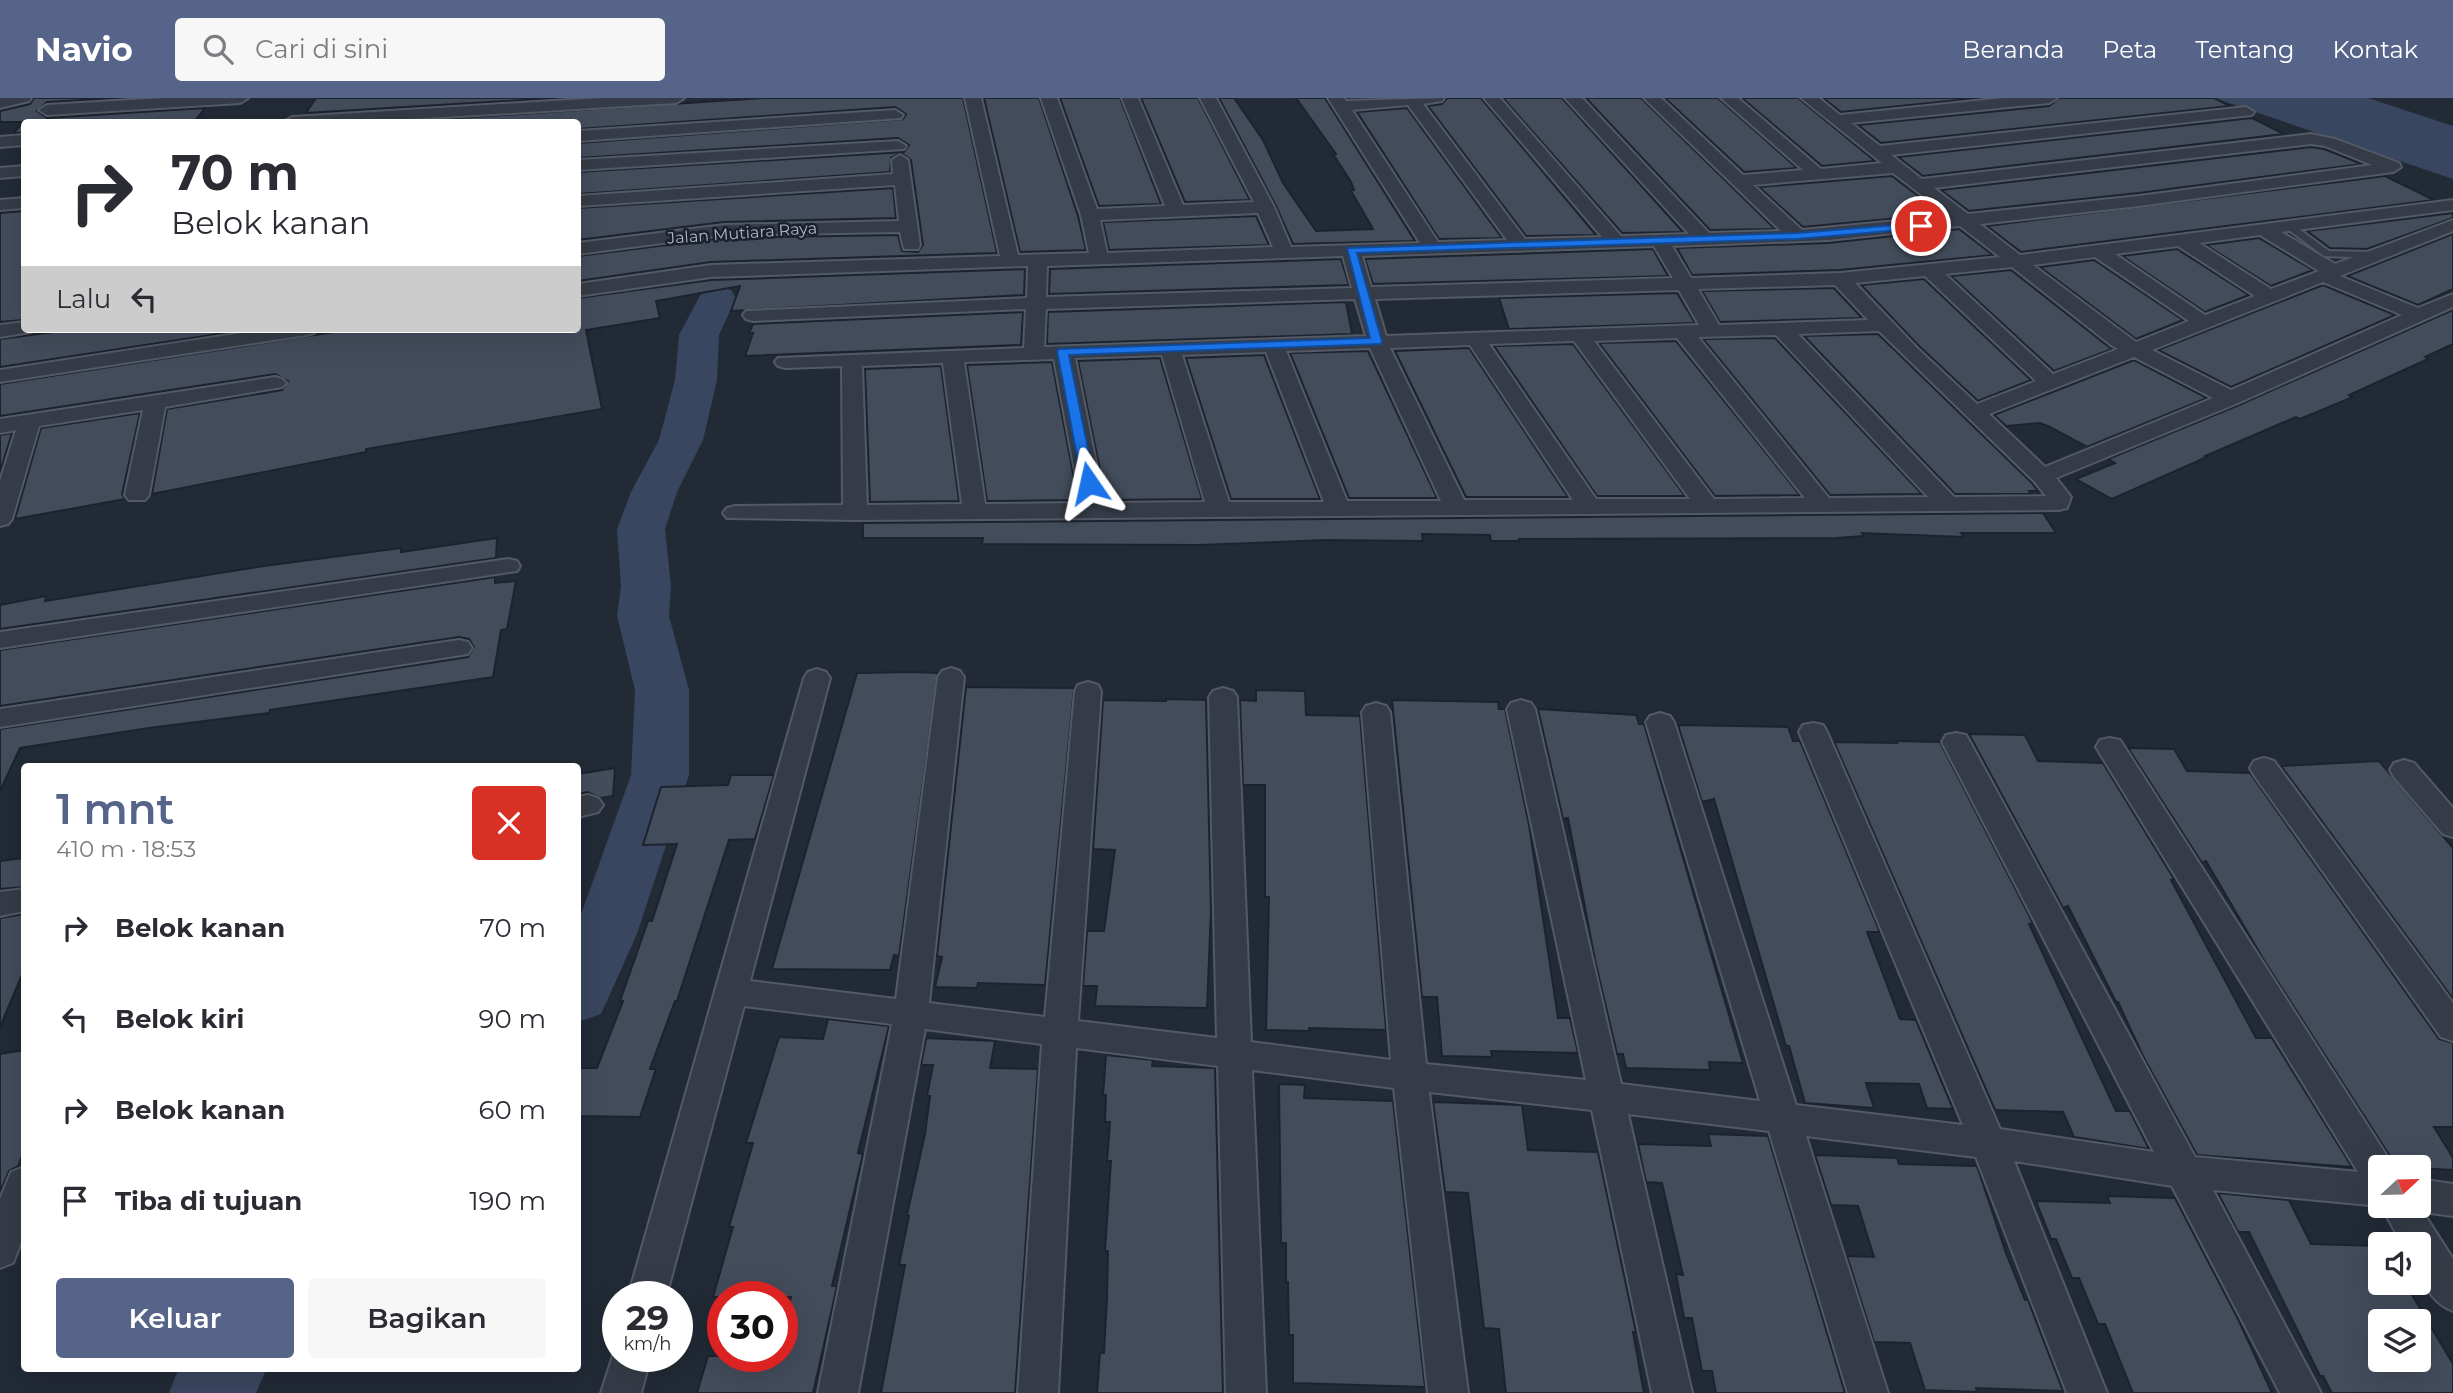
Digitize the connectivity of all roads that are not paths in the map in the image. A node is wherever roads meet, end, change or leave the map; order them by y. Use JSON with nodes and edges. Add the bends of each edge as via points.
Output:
{"nodes":[{"id":1,"x":23,"y":98,"type":"edge"},
{"id":2,"x":240,"y":98,"type":"edge"},
{"id":3,"x":352,"y":98,"type":"edge"},
{"id":4,"x":427,"y":98,"type":"edge"},
{"id":5,"x":662,"y":98,"type":"edge"},
{"id":6,"x":676,"y":98,"type":"edge"},
{"id":7,"x":973,"y":98,"type":"edge"},
{"id":8,"x":1049,"y":98,"type":"edge"},
{"id":9,"x":1130,"y":98,"type":"edge"},
{"id":10,"x":1208,"y":98,"type":"edge"},
{"id":11,"x":1436,"y":98,"type":"edge"},
{"id":12,"x":1492,"y":98,"type":"edge"},
{"id":13,"x":1573,"y":98,"type":"edge"},
{"id":14,"x":1652,"y":98,"type":"edge"},
{"id":15,"x":1729,"y":98,"type":"edge"},
{"id":16,"x":1809,"y":98,"type":"edge"},
{"id":17,"x":2049,"y":98,"type":"edge"},
{"id":18,"x":1412,"y":99,"type":"edge"},
{"id":19,"x":583,"y":101,"type":"edge"},
{"id":20,"x":1339,"y":102,"type":"edge"},
{"id":21,"x":0,"y":103,"type":"edge"},
{"id":22,"x":505,"y":103,"type":"edge"},
{"id":23,"x":895,"y":106,"type":"edge"},
{"id":24,"x":47,"y":110,"type":"dead end"},
{"id":25,"x":2246,"y":112,"type":"dead end"},
{"id":26,"x":419,"y":114,"type":"junction"},
{"id":27,"x":341,"y":119,"type":"edge"},
{"id":28,"x":363,"y":119,"type":"edge"},
{"id":29,"x":1837,"y":120,"type":"junction"},
{"id":30,"x":581,"y":136,"type":"edge"},
{"id":31,"x":21,"y":140,"type":"edge"},
{"id":32,"x":0,"y":142,"type":"edge"},
{"id":33,"x":898,"y":146,"type":"junction"},
{"id":34,"x":1878,"y":151,"type":"junction"},
{"id":35,"x":581,"y":165,"type":"edge"},
{"id":36,"x":1899,"y":167,"type":"junction"},
{"id":37,"x":21,"y":171,"type":"edge"},
{"id":38,"x":0,"y":173,"type":"edge"},
{"id":39,"x":1816,"y":173,"type":"junction"},
{"id":40,"x":902,"y":179,"type":"junction"},
{"id":41,"x":1737,"y":181,"type":"junction"},
{"id":42,"x":1920,"y":184,"type":"junction"},
{"id":43,"x":581,"y":201,"type":"edge"},
{"id":44,"x":21,"y":204,"type":"edge"},
{"id":45,"x":643,"y":205,"type":"dead end"},
{"id":46,"x":2453,"y":205,"type":"edge"},
{"id":47,"x":1265,"y":207,"type":"junction"},
{"id":48,"x":2,"y":208,"type":"edge"},
{"id":49,"x":1176,"y":211,"type":"junction"},
{"id":50,"x":581,"y":213,"type":"edge"},
{"id":51,"x":1090,"y":215,"type":"junction"},
{"id":52,"x":1967,"y":221,"type":"junction"},
{"id":53,"x":2288,"y":225,"type":"junction"},
{"id":54,"x":2453,"y":225,"type":"edge"},
{"id":55,"x":908,"y":226,"type":"junction"},
{"id":56,"x":2261,"y":228,"type":"junction"},
{"id":57,"x":1797,"y":236,"type":"junction"},
{"id":58,"x":1516,"y":239,"type":"junction"},
{"id":59,"x":1704,"y":239,"type":"junction"},
{"id":60,"x":2180,"y":240,"type":"junction"},
{"id":61,"x":1428,"y":241,"type":"junction"},
{"id":62,"x":1661,"y":242,"type":"junction"},
{"id":63,"x":1617,"y":243,"type":"junction"},
{"id":64,"x":581,"y":249,"type":"edge"},
{"id":65,"x":2096,"y":249,"type":"junction"},
{"id":66,"x":1351,"y":250,"type":"junction"},
{"id":67,"x":1284,"y":252,"type":"junction"},
{"id":68,"x":2374,"y":255,"type":"junction"},
{"id":69,"x":1099,"y":257,"type":"junction"},
{"id":70,"x":1038,"y":259,"type":"junction"},
{"id":71,"x":1010,"y":260,"type":"junction"},
{"id":72,"x":2017,"y":261,"type":"junction"},
{"id":73,"x":915,"y":264,"type":"junction"},
{"id":74,"x":1931,"y":271,"type":"junction"},
{"id":75,"x":2329,"y":273,"type":"junction"},
{"id":76,"x":1840,"y":279,"type":"junction"},
{"id":77,"x":1685,"y":282,"type":"junction"},
{"id":78,"x":581,"y":290,"type":"edge"},
{"id":79,"x":1365,"y":294,"type":"junction"},
{"id":80,"x":2268,"y":296,"type":"junction"},
{"id":81,"x":2453,"y":300,"type":"edge"},
{"id":82,"x":1037,"y":303,"type":"junction"},
{"id":83,"x":753,"y":314,"type":"dead end"},
{"id":84,"x":2416,"y":314,"type":"junction"},
{"id":85,"x":2204,"y":323,"type":"junction"},
{"id":86,"x":1884,"y":325,"type":"junction"},
{"id":87,"x":21,"y":328,"type":"edge"},
{"id":88,"x":1782,"y":328,"type":"junction"},
{"id":89,"x":1712,"y":330,"type":"junction"},
{"id":90,"x":0,"y":331,"type":"edge"},
{"id":91,"x":1682,"y":331,"type":"junction"},
{"id":92,"x":251,"y":333,"type":"edge"},
{"id":93,"x":1579,"y":334,"type":"junction"},
{"id":94,"x":1475,"y":338,"type":"junction"},
{"id":95,"x":1377,"y":341,"type":"junction"},
{"id":96,"x":1273,"y":344,"type":"junction"},
{"id":97,"x":1170,"y":348,"type":"junction"},
{"id":98,"x":1063,"y":351,"type":"junction"},
{"id":99,"x":2135,"y":351,"type":"junction"},
{"id":100,"x":1034,"y":353,"type":"junction"},
{"id":101,"x":954,"y":357,"type":"junction"},
{"id":102,"x":852,"y":361,"type":"junction"},
{"id":103,"x":785,"y":362,"type":"dead end"},
{"id":104,"x":0,"y":376,"type":"edge"},
{"id":105,"x":2049,"y":382,"type":"junction"},
{"id":106,"x":275,"y":383,"type":"dead end"},
{"id":107,"x":2230,"y":398,"type":"junction"},
{"id":108,"x":155,"y":402,"type":"junction"},
{"id":109,"x":1975,"y":412,"type":"junction"},
{"id":110,"x":29,"y":422,"type":"junction"},
{"id":111,"x":0,"y":426,"type":"edge"},
{"id":112,"x":2042,"y":476,"type":"junction"},
{"id":113,"x":137,"y":495,"type":"dead end"},
{"id":114,"x":1821,"y":503,"type":"junction"},
{"id":115,"x":1947,"y":503,"type":"junction"},
{"id":116,"x":1706,"y":504,"type":"junction"},
{"id":117,"x":1588,"y":505,"type":"junction"},
{"id":118,"x":1338,"y":507,"type":"junction"},
{"id":119,"x":1456,"y":508,"type":"junction"},
{"id":120,"x":1219,"y":509,"type":"junction"},
{"id":121,"x":974,"y":510,"type":"junction"},
{"id":122,"x":1094,"y":510,"type":"junction"},
{"id":123,"x":735,"y":513,"type":"dead end"},
{"id":124,"x":855,"y":513,"type":"junction"},
{"id":125,"x":0,"y":519,"type":"edge"},
{"id":126,"x":508,"y":566,"type":"dead end"},
{"id":127,"x":0,"y":640,"type":"edge"},
{"id":128,"x":459,"y":648,"type":"dead end"},
{"id":129,"x":951,"y":677,"type":"dead end"},
{"id":130,"x":817,"y":678,"type":"dead end"},
{"id":131,"x":1088,"y":691,"type":"dead end"},
{"id":132,"x":1223,"y":697,"type":"dead end"},
{"id":133,"x":1521,"y":709,"type":"dead end"},
{"id":134,"x":1376,"y":712,"type":"dead end"},
{"id":135,"x":0,"y":718,"type":"edge"},
{"id":136,"x":1660,"y":722,"type":"dead end"},
{"id":137,"x":1813,"y":732,"type":"dead end"},
{"id":138,"x":1956,"y":742,"type":"dead end"},
{"id":139,"x":2110,"y":747,"type":"dead end"},
{"id":140,"x":2264,"y":768,"type":"dead end"},
{"id":141,"x":2404,"y":770,"type":"dead end"},
{"id":142,"x":2453,"y":827,"type":"edge"},
{"id":143,"x":21,"y":900,"type":"edge"},
{"id":144,"x":0,"y":904,"type":"edge"},
{"id":145,"x":729,"y":991,"type":"junction"},
{"id":146,"x":911,"y":1013,"type":"junction"},
{"id":147,"x":2453,"y":1028,"type":"edge"},
{"id":148,"x":1060,"y":1033,"type":"junction"},
{"id":149,"x":1234,"y":1053,"type":"junction"},
{"id":150,"x":1410,"y":1076,"type":"junction"},
{"id":151,"x":1607,"y":1097,"type":"junction"},
{"id":152,"x":1782,"y":1118,"type":"junction"},
{"id":153,"x":1989,"y":1144,"type":"junction"},
{"id":154,"x":2368,"y":1157,"type":"edge"},
{"id":155,"x":2183,"y":1172,"type":"junction"},
{"id":156,"x":2368,"y":1189,"type":"edge"},
{"id":157,"x":21,"y":1192,"type":"edge"},
{"id":158,"x":2431,"y":1197,"type":"edge"},
{"id":159,"x":2453,"y":1200,"type":"edge"},
{"id":160,"x":2406,"y":1218,"type":"edge"},
{"id":161,"x":0,"y":1251,"type":"edge"},
{"id":162,"x":651,"y":1281,"type":"edge"},
{"id":163,"x":2453,"y":1293,"type":"edge"},
{"id":164,"x":627,"y":1372,"type":"edge"},
{"id":165,"x":621,"y":1393,"type":"edge"},
{"id":166,"x":838,"y":1393,"type":"edge"},
{"id":167,"x":1038,"y":1393,"type":"edge"},
{"id":168,"x":1247,"y":1393,"type":"edge"},
{"id":169,"x":1448,"y":1393,"type":"edge"},
{"id":170,"x":1672,"y":1393,"type":"edge"},
{"id":171,"x":1868,"y":1393,"type":"edge"},
{"id":172,"x":2087,"y":1393,"type":"edge"},
{"id":173,"x":2301,"y":1393,"type":"edge"}],
"edges":[{"from":1,"to":21,"type":"street"},
{"from":2,"to":24,"type":"street"},
{"from":3,"to":27,"type":"street"},
{"from":4,"to":26,"type":"street"},
{"from":5,"to":6,"type":"street"},
{"from":5,"to":19,"type":"street"},
{"from":7,"to":71,"type":"street"},
{"from":8,"to":51,"type":"street"},
{"from":9,"to":49,"type":"street"},
{"from":10,"to":47,"type":"street"},
{"from":11,"to":18,"type":"street"},
{"from":12,"to":63,"type":"street"},
{"from":13,"to":59,"type":"street"},
{"from":14,"to":41,"type":"street"},
{"from":15,"to":39,"type":"street"},
{"from":16,"to":29,"type":"street"},
{"from":17,"to":29,"type":"street"},
{"from":18,"to":20,"type":"street"},
{"from":18,"to":58,"type":"street"},
{"from":19,"to":22,"type":"street"},
{"from":20,"to":61,"type":"street"},
{"from":22,"to":26,"type":"street"},
{"from":23,"to":30,"type":"street"},
{"from":23,"to":33,"type":"street"},
{"from":25,"to":34,"type":"street"},
{"from":26,"to":28,"type":"street"},
{"from":29,"to":34,"type":"street"},
{"from":31,"to":32,"type":"street"},
{"from":33,"to":35,"type":"street"},
{"from":33,"to":40,"type":"street"},
{"from":34,"to":36,"type":"street"},
{"from":36,"to":39,"type":"street"},
{"from":36,"to":42,"type":"street"},
{"from":37,"to":38,"type":"street"},
{"from":39,"to":41,"type":"street"},
{"from":40,"to":43,"type":"street"},
{"from":40,"to":55,"type":"street"},
{"from":41,"to":57,"type":"street"},
{"from":42,"to":52,"type":"street"},
{"from":42,"to":52,"type":"street","via":[[2311,139],[2393,167]]},
{"from":44,"to":48,"type":"street"},
{"from":45,"to":50,"type":"street"},
{"from":46,"to":53,"type":"street"},
{"from":47,"to":49,"type":"street"},
{"from":47,"to":67,"type":"street"},
{"from":49,"to":51,"type":"street"},
{"from":51,"to":69,"type":"street"},
{"from":52,"to":57,"type":"street"},
{"from":52,"to":72,"type":"street"},
{"from":53,"to":56,"type":"street"},
{"from":53,"to":68,"type":"lane","via":[[2327,254]]},
{"from":54,"to":68,"type":"street"},
{"from":55,"to":64,"type":"street","name":"Jalan Mutiara Raya","via":[[724,230]]},
{"from":55,"to":73,"type":"street"},
{"from":56,"to":60,"type":"street"},
{"from":56,"to":75,"type":"street"},
{"from":57,"to":59,"type":"street"},
{"from":58,"to":61,"type":"street"},
{"from":58,"to":63,"type":"street"},
{"from":59,"to":62,"type":"street"},
{"from":60,"to":65,"type":"street"},
{"from":60,"to":80,"type":"street"},
{"from":61,"to":66,"type":"street"},
{"from":62,"to":63,"type":"street"},
{"from":62,"to":77,"type":"street"},
{"from":65,"to":72,"type":"street"},
{"from":65,"to":85,"type":"street"},
{"from":66,"to":67,"type":"street"},
{"from":66,"to":79,"type":"street"},
{"from":67,"to":69,"type":"street"},
{"from":68,"to":75,"type":"street"},
{"from":69,"to":70,"type":"street"},
{"from":70,"to":71,"type":"street"},
{"from":70,"to":82,"type":"street"},
{"from":71,"to":73,"type":"street"},
{"from":72,"to":74,"type":"street"},
{"from":72,"to":99,"type":"street"},
{"from":73,"to":78,"type":"street","via":[[711,271]]},
{"from":74,"to":76,"type":"street"},
{"from":74,"to":105,"type":"street"},
{"from":75,"to":80,"type":"street"},
{"from":75,"to":84,"type":"street"},
{"from":76,"to":77,"type":"street"},
{"from":76,"to":86,"type":"street"},
{"from":77,"to":79,"type":"street"},
{"from":77,"to":89,"type":"street"},
{"from":79,"to":82,"type":"street"},
{"from":79,"to":95,"type":"street"},
{"from":80,"to":85,"type":"street"},
{"from":81,"to":84,"type":"street"},
{"from":82,"to":83,"type":"street"},
{"from":82,"to":100,"type":"street"},
{"from":84,"to":107,"type":"street"},
{"from":85,"to":99,"type":"street"},
{"from":86,"to":88,"type":"street"},
{"from":86,"to":109,"type":"street"},
{"from":87,"to":90,"type":"street"},
{"from":88,"to":89,"type":"street"},
{"from":88,"to":115,"type":"street"},
{"from":89,"to":91,"type":"street"},
{"from":91,"to":93,"type":"street"},
{"from":91,"to":114,"type":"street"},
{"from":92,"to":104,"type":"street"},
{"from":93,"to":94,"type":"street"},
{"from":93,"to":116,"type":"street"},
{"from":94,"to":95,"type":"street"},
{"from":94,"to":117,"type":"street"},
{"from":95,"to":96,"type":"street"},
{"from":95,"to":119,"type":"street"},
{"from":96,"to":97,"type":"street"},
{"from":96,"to":118,"type":"street"},
{"from":97,"to":98,"type":"street"},
{"from":97,"to":120,"type":"street"},
{"from":98,"to":100,"type":"street"},
{"from":98,"to":122,"type":"street"},
{"from":99,"to":105,"type":"street"},
{"from":99,"to":107,"type":"street"},
{"from":100,"to":101,"type":"street"},
{"from":101,"to":102,"type":"street"},
{"from":101,"to":121,"type":"street"},
{"from":102,"to":103,"type":"street"},
{"from":102,"to":124,"type":"street"},
{"from":105,"to":109,"type":"street"},
{"from":106,"to":108,"type":"street"},
{"from":107,"to":112,"type":"street"},
{"from":108,"to":110,"type":"street"},
{"from":108,"to":113,"type":"street"},
{"from":109,"to":112,"type":"street"},
{"from":110,"to":111,"type":"street"},
{"from":110,"to":125,"type":"street"},
{"from":112,"to":115,"type":"street","via":[[2059,503]]},
{"from":114,"to":115,"type":"street"},
{"from":114,"to":116,"type":"street"},
{"from":116,"to":117,"type":"street"},
{"from":117,"to":119,"type":"street"},
{"from":118,"to":119,"type":"street"},
{"from":118,"to":120,"type":"street"},
{"from":120,"to":122,"type":"street"},
{"from":121,"to":122,"type":"street"},
{"from":121,"to":124,"type":"street"},
{"from":123,"to":124,"type":"street"},
{"from":126,"to":127,"type":"street"},
{"from":128,"to":135,"type":"street"},
{"from":129,"to":146,"type":"street"},
{"from":130,"to":145,"type":"street"},
{"from":131,"to":148,"type":"street"},
{"from":132,"to":149,"type":"street"},
{"from":133,"to":151,"type":"street"},
{"from":134,"to":150,"type":"street"},
{"from":136,"to":152,"type":"street"},
{"from":137,"to":153,"type":"street"},
{"from":138,"to":155,"type":"street"},
{"from":139,"to":154,"type":"street"},
{"from":140,"to":147,"type":"street"},
{"from":141,"to":142,"type":"street"},
{"from":143,"to":144,"type":"street"},
{"from":145,"to":146,"type":"street"},
{"from":145,"to":162,"type":"street"},
{"from":146,"to":148,"type":"street"},
{"from":146,"to":166,"type":"street"},
{"from":148,"to":149,"type":"street"},
{"from":148,"to":167,"type":"street"},
{"from":149,"to":150,"type":"street"},
{"from":149,"to":168,"type":"street"},
{"from":150,"to":151,"type":"street"},
{"from":150,"to":169,"type":"street"},
{"from":151,"to":152,"type":"street"},
{"from":151,"to":170,"type":"street"},
{"from":152,"to":153,"type":"street"},
{"from":152,"to":171,"type":"street"},
{"from":153,"to":155,"type":"street"},
{"from":153,"to":172,"type":"street"},
{"from":155,"to":156,"type":"street"},
{"from":155,"to":173,"type":"street"},
{"from":157,"to":161,"type":"street"},
{"from":158,"to":159,"type":"street"},
{"from":160,"to":163,"type":"street"},
{"from":164,"to":165,"type":"street"}]}
